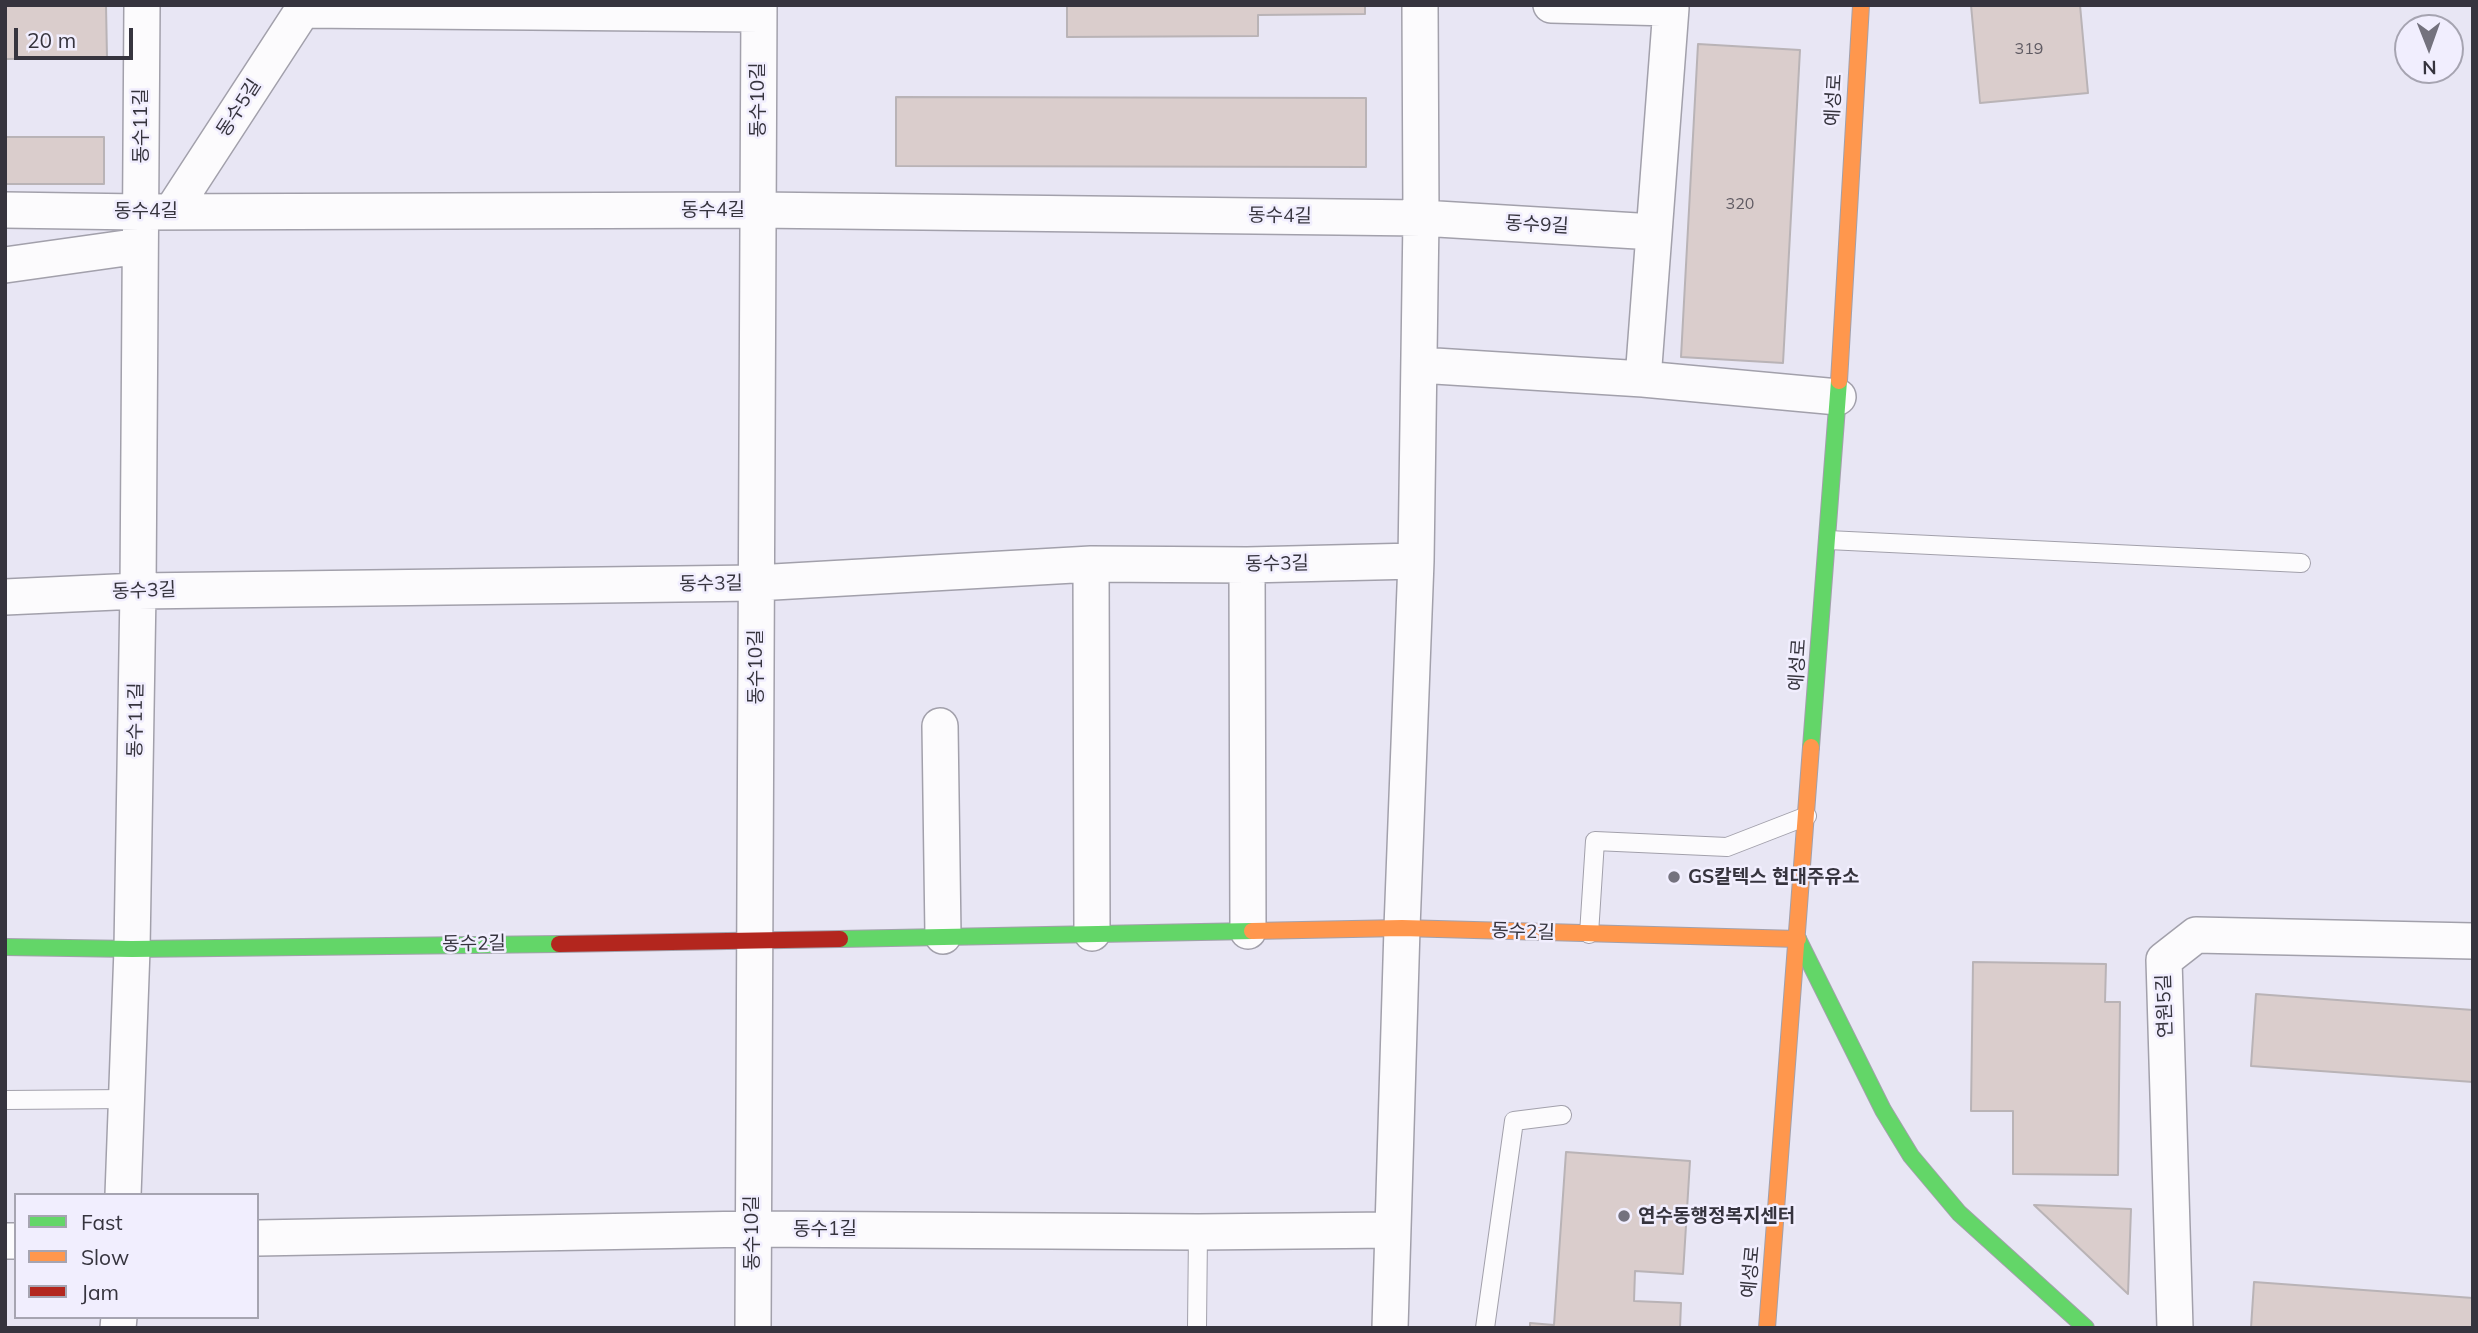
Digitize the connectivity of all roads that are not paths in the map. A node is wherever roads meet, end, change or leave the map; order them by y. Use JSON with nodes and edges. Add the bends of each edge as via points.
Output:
{"nodes":[{"id":1,"x":142,"y":5,"type":"edge"},
{"id":2,"x":1420,"y":5,"type":"edge"},
{"id":3,"x":1551,"y":5,"type":"edge"},
{"id":4,"x":1861,"y":5,"type":"edge"},
{"id":5,"x":304,"y":7,"type":"edge"},
{"id":6,"x":759,"y":10,"type":"edge"},
{"id":7,"x":5,"y":209,"type":"edge"},
{"id":8,"x":757,"y":210,"type":"junction"},
{"id":9,"x":1421,"y":218,"type":"junction"},
{"id":10,"x":151,"y":223,"type":"junction"},
{"id":11,"x":1654,"y":232,"type":"junction"},
{"id":12,"x":5,"y":265,"type":"edge"},
{"id":13,"x":1419,"y":365,"type":"junction"},
{"id":14,"x":1643,"y":379,"type":"junction"},
{"id":15,"x":1838,"y":397,"type":"junction"},
{"id":16,"x":1828,"y":540,"type":"junction"},
{"id":17,"x":1416,"y":561,"type":"junction"},
{"id":18,"x":2301,"y":563,"type":"dead end"},
{"id":19,"x":1091,"y":564,"type":"junction"},
{"id":20,"x":1247,"y":565,"type":"junction"},
{"id":21,"x":756,"y":583,"type":"junction"},
{"id":22,"x":138,"y":590,"type":"junction"},
{"id":23,"x":5,"y":597,"type":"edge"},
{"id":24,"x":940,"y":726,"type":"dead end"},
{"id":25,"x":1807,"y":816,"type":"junction"},
{"id":26,"x":1402,"y":929,"type":"junction"},
{"id":27,"x":1248,"y":931,"type":"junction"},
{"id":28,"x":1091,"y":933,"type":"junction"},
{"id":29,"x":1589,"y":934,"type":"junction"},
{"id":30,"x":943,"y":936,"type":"junction"},
{"id":31,"x":1798,"y":939,"type":"junction"},
{"id":32,"x":753,"y":941,"type":"junction"},
{"id":33,"x":2473,"y":941,"type":"edge"},
{"id":34,"x":5,"y":947,"type":"edge"},
{"id":35,"x":132,"y":949,"type":"junction"},
{"id":36,"x":127,"y":1099,"type":"junction"},
{"id":37,"x":5,"y":1100,"type":"edge"},
{"id":38,"x":1562,"y":1115,"type":"dead end"},
{"id":39,"x":124,"y":1193,"type":"edge"},
{"id":40,"x":752,"y":1229,"type":"junction"},
{"id":41,"x":1392,"y":1230,"type":"junction"},
{"id":42,"x":1198,"y":1232,"type":"junction"},
{"id":43,"x":259,"y":1238,"type":"edge"},
{"id":44,"x":753,"y":1328,"type":"edge"},
{"id":45,"x":1197,"y":1328,"type":"edge"},
{"id":46,"x":1390,"y":1328,"type":"edge"},
{"id":47,"x":1485,"y":1328,"type":"edge"},
{"id":48,"x":1767,"y":1328,"type":"edge"},
{"id":49,"x":2086,"y":1328,"type":"edge"},
{"id":50,"x":2175,"y":1328,"type":"edge"}],
"edges":[{"from":1,"to":10,"type":"street","name":"동수11길"},
{"from":2,"to":9,"type":"street"},
{"from":3,"to":11,"type":"street","via":[[1671,8]]},
{"from":4,"to":15,"type":"street","name":"예성로"},
{"from":5,"to":6,"type":"street"},
{"from":5,"to":10,"type":"street","name":"동수5길"},
{"from":6,"to":8,"type":"street","name":"동수10길"},
{"from":7,"to":10,"type":"street","name":"동수4길"},
{"from":8,"to":9,"type":"street","name":"동수4길"},
{"from":8,"to":10,"type":"street","name":"동수4길"},
{"from":8,"to":21,"type":"street","name":"동수10길"},
{"from":9,"to":11,"type":"street","name":"동수9길"},
{"from":9,"to":13,"type":"street"},
{"from":10,"to":12,"type":"street"},
{"from":10,"to":22,"type":"street","name":"동수11길"},
{"from":11,"to":14,"type":"street"},
{"from":13,"to":14,"type":"street"},
{"from":13,"to":17,"type":"street"},
{"from":14,"to":15,"type":"street"},
{"from":15,"to":16,"type":"street","name":"예성로"},
{"from":16,"to":18,"type":"lane"},
{"from":16,"to":25,"type":"street","name":"예성로"},
{"from":17,"to":20,"type":"street","name":"동수3길"},
{"from":17,"to":26,"type":"street"},
{"from":19,"to":20,"type":"street","name":"동수3길"},
{"from":19,"to":21,"type":"street","name":"동수3길"},
{"from":19,"to":28,"type":"street"},
{"from":20,"to":27,"type":"street"},
{"from":21,"to":22,"type":"street","name":"동수3길"},
{"from":21,"to":32,"type":"street","name":"동수10길"},
{"from":22,"to":23,"type":"street","name":"동수3길"},
{"from":22,"to":35,"type":"street","name":"동수11길"},
{"from":24,"to":30,"type":"street"},
{"from":25,"to":29,"type":"lane","via":[[1727,846],[1595,841]]},
{"from":25,"to":31,"type":"street","name":"예성로"},
{"from":26,"to":27,"type":"street","name":"동수2길"},
{"from":26,"to":29,"type":"street","name":"동수2길"},
{"from":26,"to":41,"type":"street"},
{"from":27,"to":28,"type":"street","name":"동수2길"},
{"from":28,"to":30,"type":"street","name":"동수2길"},
{"from":29,"to":31,"type":"street","name":"동수2길"},
{"from":30,"to":32,"type":"street","name":"동수2길"},
{"from":31,"to":48,"type":"street","name":"예성로"},
{"from":31,"to":49,"type":"street","via":[[1883,1110],[1911,1156],[1959,1213]]},
{"from":32,"to":35,"type":"street","name":"동수2길"},
{"from":32,"to":40,"type":"street","name":"동수10길"},
{"from":33,"to":50,"type":"street","name":"연원5길","via":[[2196,935],[2164,960]]},
{"from":34,"to":35,"type":"street","name":"동수2길"},
{"from":35,"to":36,"type":"street","name":"동수11길"},
{"from":36,"to":37,"type":"lane"},
{"from":36,"to":39,"type":"street","name":"동수11길"},
{"from":38,"to":47,"type":"lane","via":[[1514,1121]]},
{"from":40,"to":42,"type":"street","name":"동수1길"},
{"from":40,"to":43,"type":"street","name":"동수1길"},
{"from":40,"to":44,"type":"street","name":"동수10길"},
{"from":41,"to":42,"type":"street","name":"동수1길"},
{"from":41,"to":46,"type":"street"},
{"from":42,"to":45,"type":"lane"}]}
